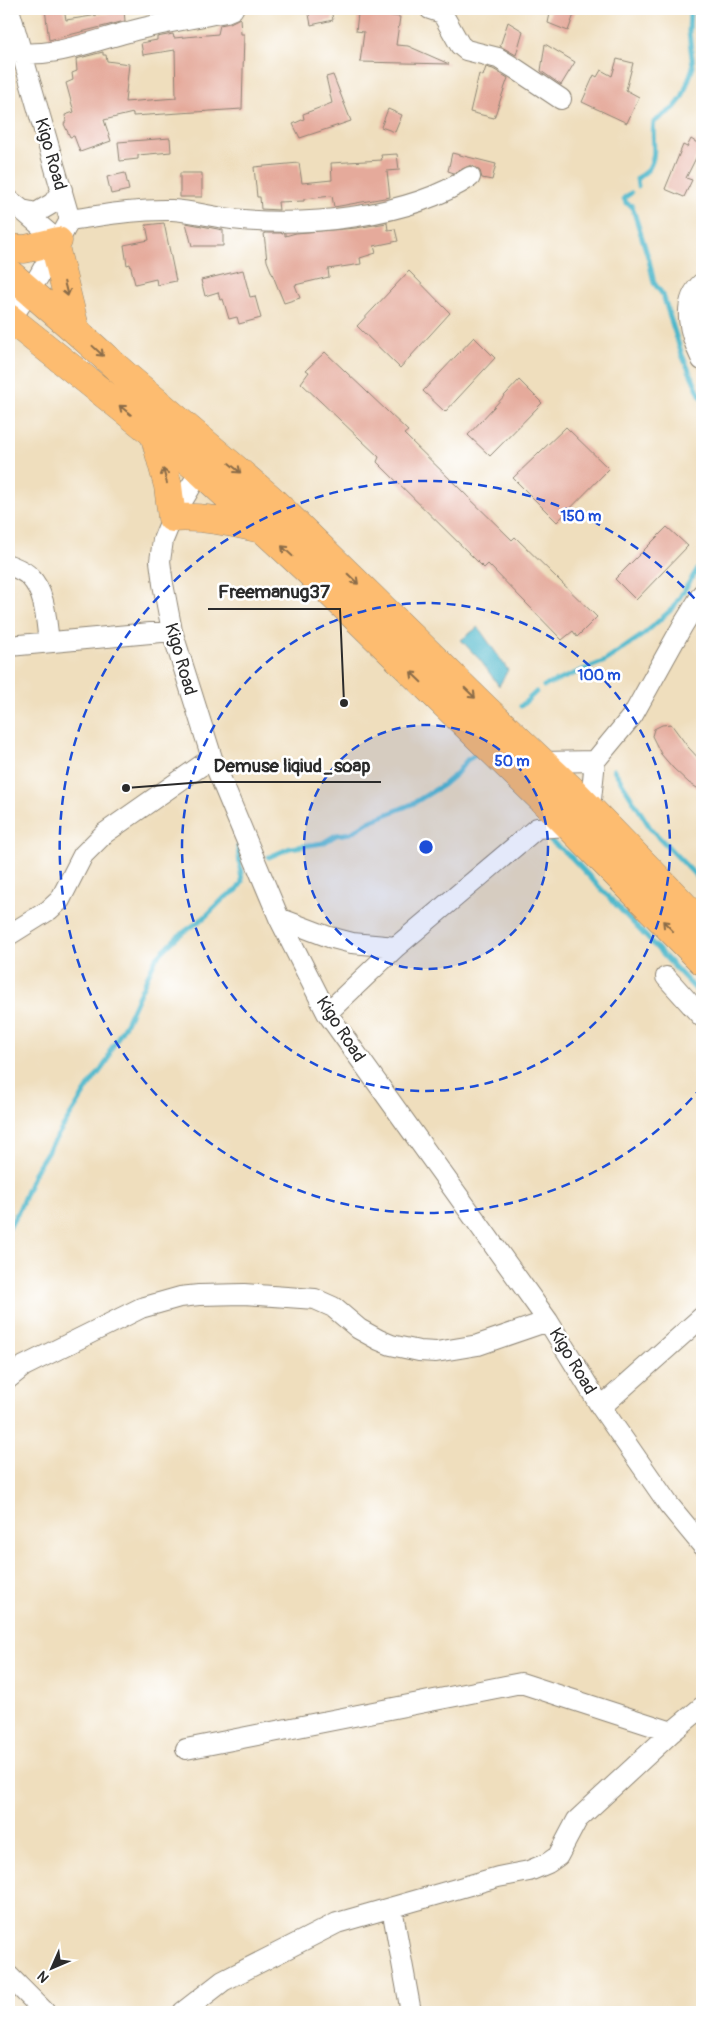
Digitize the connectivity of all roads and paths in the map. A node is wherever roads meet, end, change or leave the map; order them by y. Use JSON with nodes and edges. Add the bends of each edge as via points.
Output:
{"nodes":[{"id":1,"x":9,"y":9,"type":"edge"},
{"id":2,"x":233,"y":9,"type":"edge"},
{"id":3,"x":430,"y":9,"type":"edge"},
{"id":4,"x":15,"y":53,"type":"edge"},
{"id":5,"x":561,"y":99,"type":"dead end"},
{"id":6,"x":470,"y":177,"type":"dead end"},
{"id":7,"x":62,"y":190,"type":"junction"},
{"id":8,"x":15,"y":205,"type":"edge"},
{"id":9,"x":61,"y":236,"type":"junction"},
{"id":10,"x":9,"y":248,"type":"edge"},
{"id":11,"x":9,"y":273,"type":"edge"},
{"id":12,"x":702,"y":283,"type":"edge"},
{"id":13,"x":29,"y":291,"type":"junction"},
{"id":14,"x":10,"y":318,"type":"edge"},
{"id":15,"x":76,"y":330,"type":"junction"},
{"id":16,"x":702,"y":360,"type":"edge"},
{"id":17,"x":154,"y":434,"type":"junction"},
{"id":18,"x":206,"y":460,"type":"junction"},
{"id":19,"x":172,"y":518,"type":"junction"},
{"id":20,"x":264,"y":530,"type":"junction"},
{"id":21,"x":9,"y":565,"type":"edge"},
{"id":22,"x":702,"y":594,"type":"edge"},
{"id":23,"x":172,"y":631,"type":"junction"},
{"id":24,"x":49,"y":642,"type":"junction"},
{"id":25,"x":9,"y":646,"type":"edge"},
{"id":26,"x":212,"y":758,"type":"junction"},
{"id":27,"x":595,"y":760,"type":"junction"},
{"id":28,"x":542,"y":762,"type":"junction"},
{"id":29,"x":541,"y":799,"type":"junction"},
{"id":30,"x":590,"y":809,"type":"junction"},
{"id":31,"x":568,"y":826,"type":"junction"},
{"id":32,"x":537,"y":828,"type":"junction"},
{"id":33,"x":279,"y":918,"type":"junction"},
{"id":34,"x":702,"y":924,"type":"edge"},
{"id":35,"x":9,"y":934,"type":"edge"},
{"id":36,"x":396,"y":946,"type":"junction"},
{"id":37,"x":702,"y":961,"type":"edge"},
{"id":38,"x":666,"y":977,"type":"dead end"},
{"id":39,"x":327,"y":1013,"type":"junction"},
{"id":40,"x":702,"y":1017,"type":"edge"},
{"id":41,"x":702,"y":1317,"type":"edge"},
{"id":42,"x":548,"y":1321,"type":"junction"},
{"id":43,"x":9,"y":1378,"type":"edge"},
{"id":44,"x":601,"y":1407,"type":"junction"},
{"id":45,"x":702,"y":1544,"type":"edge"},
{"id":46,"x":702,"y":1707,"type":"edge"},
{"id":47,"x":672,"y":1732,"type":"junction"},
{"id":48,"x":186,"y":1748,"type":"dead end"},
{"id":49,"x":392,"y":1908,"type":"junction"},
{"id":50,"x":9,"y":1976,"type":"edge"},
{"id":51,"x":45,"y":2012,"type":"edge"},
{"id":52,"x":183,"y":2012,"type":"edge"},
{"id":53,"x":411,"y":2012,"type":"edge"}],
"edges":[{"from":1,"to":4,"type":"street","name":"Kigo Road"},
{"from":2,"to":4,"type":"street","via":[[128,32],[62,51]]},
{"from":3,"to":5,"type":"street","via":[[442,13],[466,50],[498,58]]},
{"from":4,"to":7,"type":"street","name":"Kigo Road"},
{"from":6,"to":9,"type":"street","via":[[446,192],[418,203],[330,219],[287,222],[232,219],[173,210],[110,214]]},
{"from":7,"to":8,"type":"street","via":[[53,203],[36,213]]},
{"from":7,"to":9,"type":"street","name":"Kigo Road"},
{"from":8,"to":9,"type":"street"},
{"from":9,"to":10,"type":"highway","via":[[25,249]]},
{"from":9,"to":13,"type":"street"},
{"from":9,"to":15,"type":"highway","one_way":true},
{"from":11,"to":13,"type":"highway"},
{"from":12,"to":16,"type":"street","via":[[691,302],[689,322],[692,340]]},
{"from":13,"to":14,"type":"street"},
{"from":13,"to":15,"type":"highway"},
{"from":17,"to":14,"type":"highway","one_way":true},
{"from":15,"to":18,"type":"highway","one_way":true,"via":[[124,374]]},
{"from":17,"to":18,"type":"highway"},
{"from":19,"to":17,"type":"highway","one_way":true,"via":[[168,486]]},
{"from":18,"to":19,"type":"street","name":"Kigo Road"},
{"from":18,"to":20,"type":"highway"},
{"from":18,"to":28,"type":"highway","one_way":true,"via":[[270,498]]},
{"from":19,"to":20,"type":"highway","via":[[209,519]]},
{"from":19,"to":23,"type":"street","name":"Kigo Road","via":[[163,540],[160,562]]},
{"from":29,"to":20,"type":"highway","one_way":true},
{"from":21,"to":24,"type":"street","via":[[29,575],[40,592]]},
{"from":22,"to":27,"type":"street","via":[[633,715]]},
{"from":23,"to":24,"type":"street"},
{"from":23,"to":26,"type":"street","name":"Kigo Road"},
{"from":24,"to":25,"type":"street"},
{"from":26,"to":33,"type":"street","name":"Kigo Road"},
{"from":26,"to":35,"type":"street","via":[[105,833],[83,855],[60,900]]},
{"from":27,"to":28,"type":"street"},
{"from":27,"to":30,"type":"street"},
{"from":28,"to":30,"type":"highway"},
{"from":29,"to":31,"type":"highway"},
{"from":29,"to":32,"type":"street"},
{"from":30,"to":34,"type":"highway"},
{"from":31,"to":32,"type":"street"},
{"from":37,"to":31,"type":"highway","one_way":true},
{"from":32,"to":36,"type":"street"},
{"from":33,"to":36,"type":"street","via":[[352,943]]},
{"from":33,"to":39,"type":"street","name":"Kigo Road"},
{"from":36,"to":39,"type":"street"},
{"from":38,"to":40,"type":"street"},
{"from":39,"to":42,"type":"street","name":"Kigo Road"},
{"from":41,"to":44,"type":"street"},
{"from":42,"to":43,"type":"street","via":[[478,1345],[436,1352],[419,1351],[378,1340],[332,1307],[315,1299],[244,1294],[190,1296],[141,1308],[24,1366]]},
{"from":42,"to":44,"type":"street","name":"Kigo Road"},
{"from":44,"to":45,"type":"street","name":"Kigo Road","via":[[669,1505]]},
{"from":46,"to":47,"type":"street"},
{"from":47,"to":48,"type":"street","via":[[521,1683]]},
{"from":47,"to":49,"type":"street","via":[[577,1820],[558,1856],[548,1863]]},
{"from":49,"to":52,"type":"street","via":[[337,1922],[223,1982]]},
{"from":49,"to":53,"type":"street"},
{"from":50,"to":51,"type":"street"}]}
